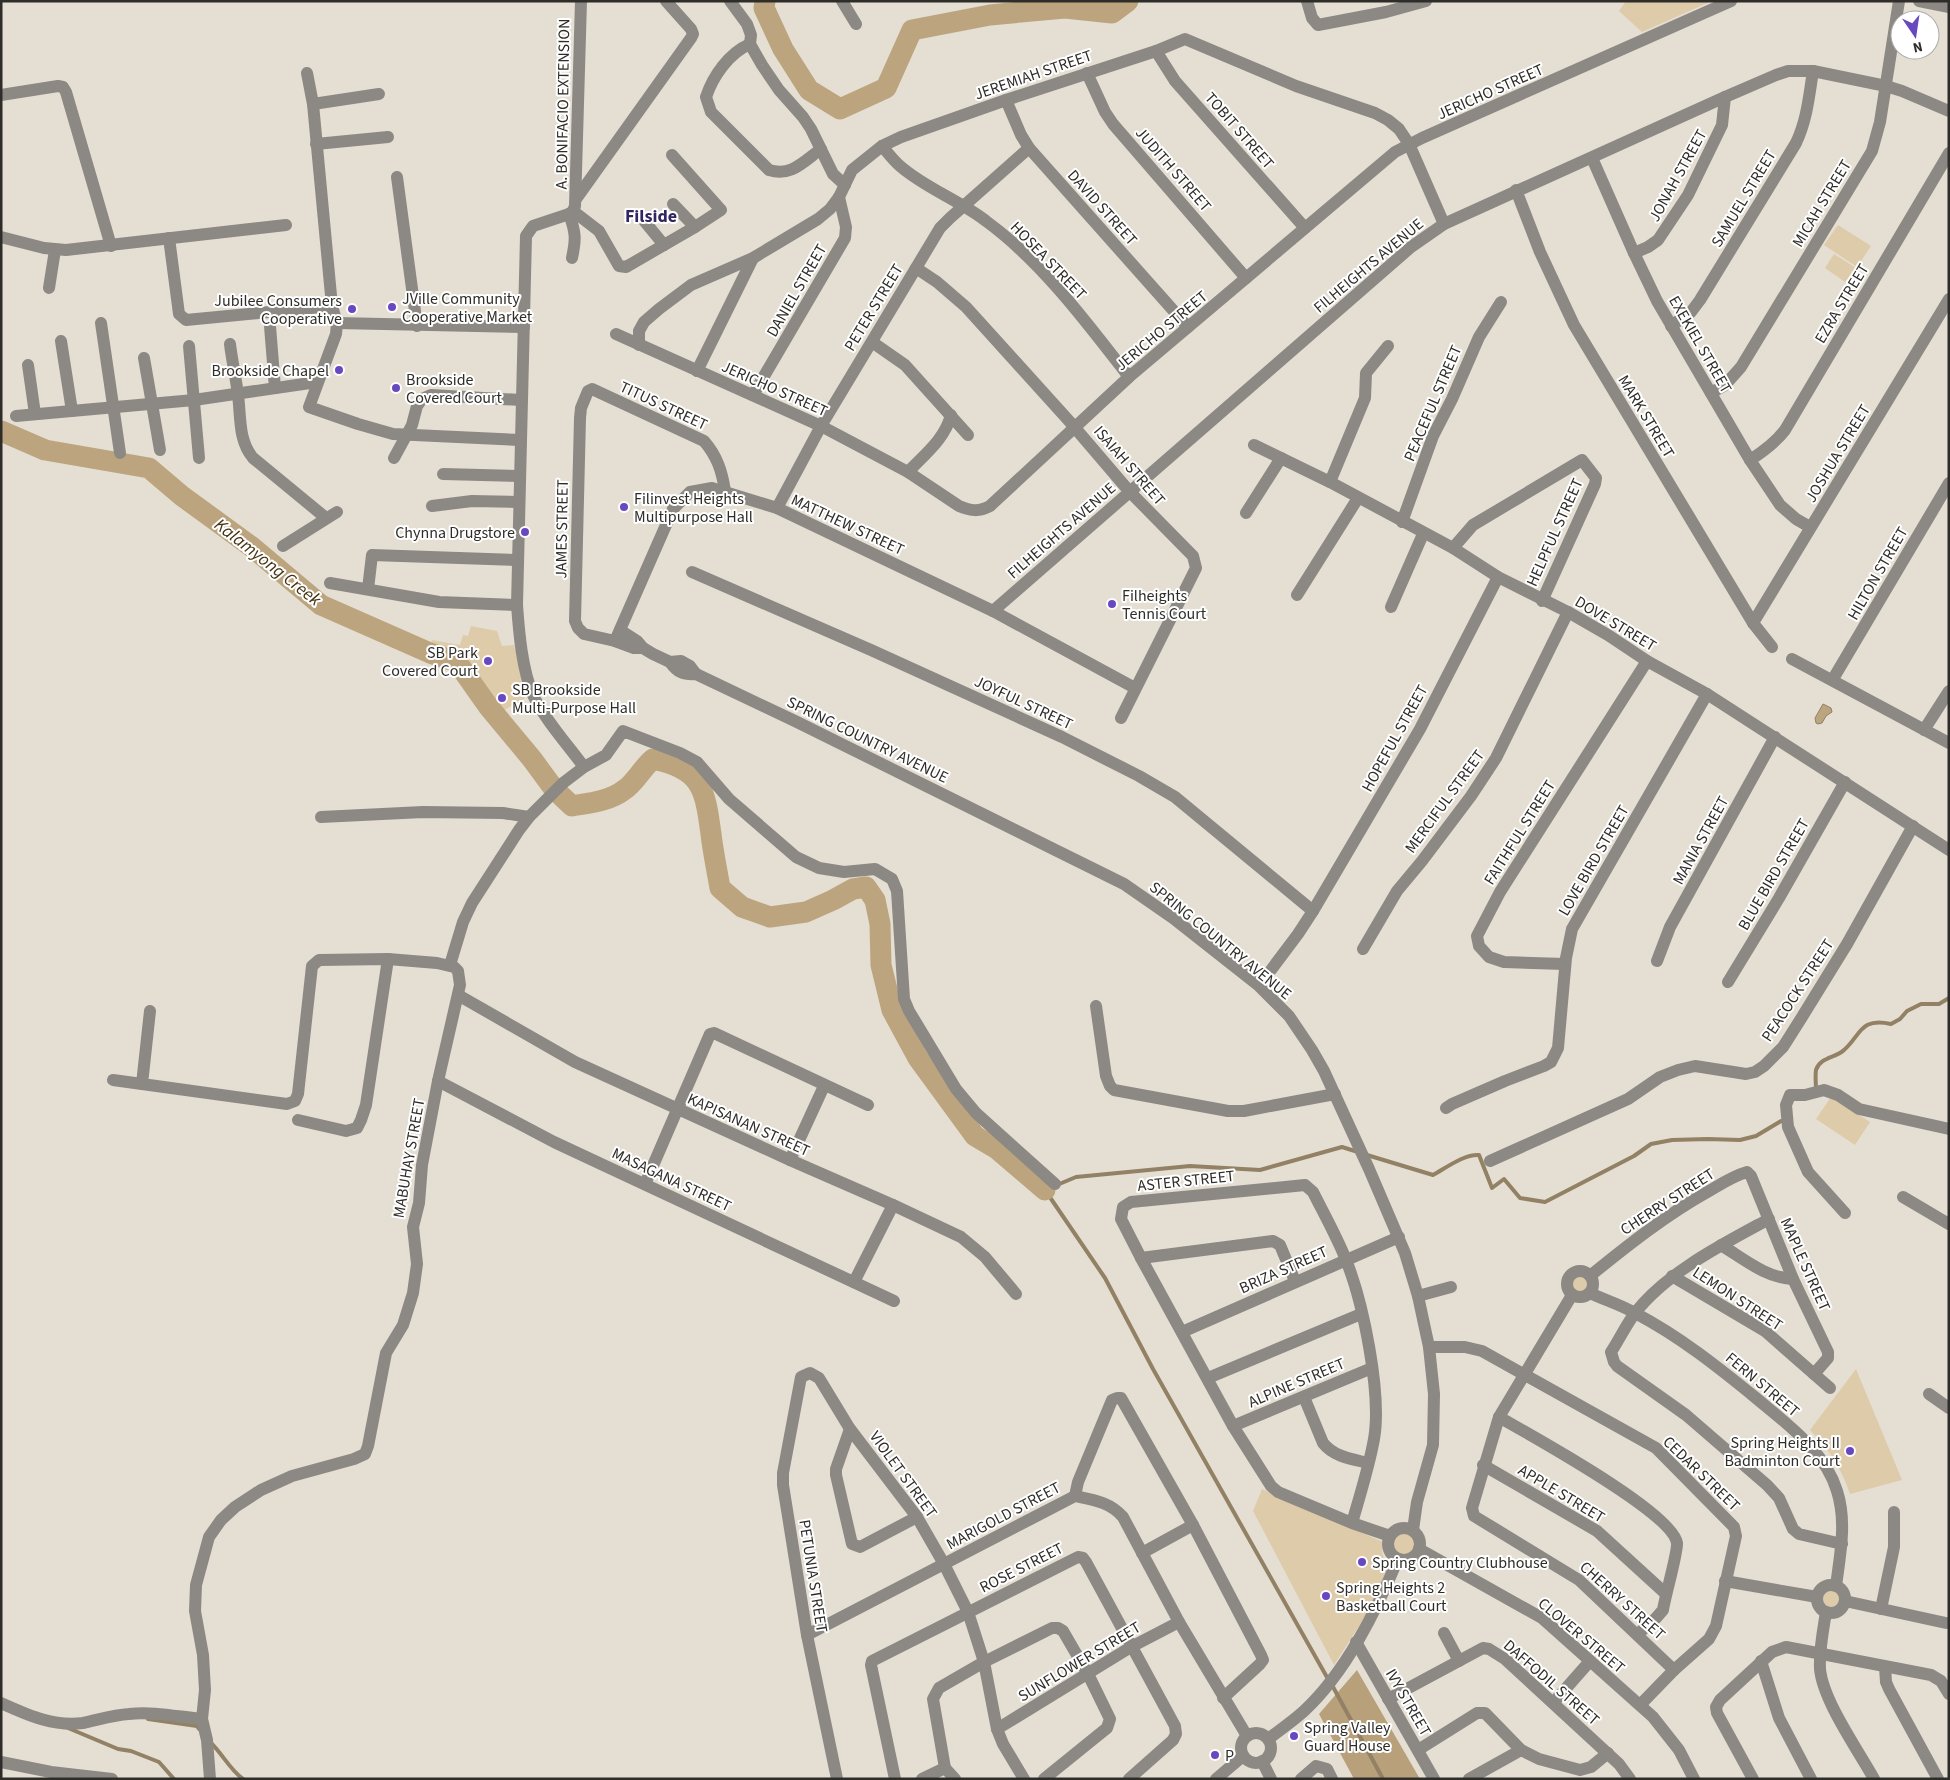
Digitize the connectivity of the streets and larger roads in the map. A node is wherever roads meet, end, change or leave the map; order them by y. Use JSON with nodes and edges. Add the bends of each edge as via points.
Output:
{"nodes":[{"id":1,"x":581,"y":1,"type":"edge"},
{"id":2,"x":666,"y":1,"type":"edge"},
{"id":3,"x":730,"y":1,"type":"edge"},
{"id":4,"x":842,"y":1,"type":"edge"},
{"id":5,"x":1307,"y":1,"type":"edge"},
{"id":6,"x":1426,"y":1,"type":"edge"},
{"id":7,"x":1731,"y":1,"type":"edge"},
{"id":8,"x":1899,"y":1,"type":"edge"},
{"id":9,"x":1919,"y":1,"type":"edge"},
{"id":10,"x":1949,"y":8,"type":"edge"},
{"id":11,"x":856,"y":24,"type":"dead end"},
{"id":12,"x":750,"y":44,"type":"junction"},
{"id":13,"x":1156,"y":51,"type":"junction"},
{"id":14,"x":1812,"y":71,"type":"junction"},
{"id":15,"x":307,"y":73,"type":"dead end"},
{"id":16,"x":1087,"y":73,"type":"junction"},
{"id":17,"x":1886,"y":86,"type":"junction"},
{"id":18,"x":379,"y":94,"type":"dead end"},
{"id":19,"x":1,"y":95,"type":"edge"},
{"id":20,"x":1725,"y":97,"type":"junction"},
{"id":21,"x":1006,"y":100,"type":"junction"},
{"id":22,"x":313,"y":104,"type":"junction"},
{"id":23,"x":1949,"y":111,"type":"edge"},
{"id":24,"x":388,"y":137,"type":"dead end"},
{"id":25,"x":316,"y":144,"type":"junction"},
{"id":26,"x":1409,"y":144,"type":"junction"},
{"id":27,"x":882,"y":146,"type":"junction"},
{"id":28,"x":1029,"y":148,"type":"junction"},
{"id":29,"x":821,"y":149,"type":"junction"},
{"id":30,"x":1949,"y":153,"type":"edge"},
{"id":31,"x":672,"y":154,"type":"dead end"},
{"id":32,"x":1592,"y":158,"type":"junction"},
{"id":33,"x":397,"y":177,"type":"dead end"},
{"id":34,"x":1516,"y":190,"type":"junction"},
{"id":35,"x":842,"y":191,"type":"junction"},
{"id":36,"x":673,"y":204,"type":"dead end"},
{"id":37,"x":964,"y":207,"type":"junction"},
{"id":38,"x":573,"y":208,"type":"junction"},
{"id":39,"x":640,"y":217,"type":"dead end"},
{"id":40,"x":1444,"y":224,"type":"junction"},
{"id":41,"x":286,"y":225,"type":"dead end"},
{"id":42,"x":695,"y":227,"type":"junction"},
{"id":43,"x":1305,"y":228,"type":"junction"},
{"id":44,"x":1,"y":237,"type":"edge"},
{"id":45,"x":169,"y":238,"type":"junction"},
{"id":46,"x":664,"y":245,"type":"junction"},
{"id":47,"x":111,"y":246,"type":"junction"},
{"id":48,"x":55,"y":250,"type":"junction"},
{"id":49,"x":1634,"y":253,"type":"junction"},
{"id":50,"x":572,"y":258,"type":"dead end"},
{"id":51,"x":753,"y":258,"type":"junction"},
{"id":52,"x":916,"y":268,"type":"junction"},
{"id":53,"x":1246,"y":278,"type":"junction"},
{"id":54,"x":50,"y":288,"type":"dead end"},
{"id":55,"x":1949,"y":299,"type":"edge"},
{"id":56,"x":1502,"y":302,"type":"dead end"},
{"id":57,"x":332,"y":306,"type":"junction"},
{"id":58,"x":100,"y":323,"type":"dead end"},
{"id":59,"x":337,"y":323,"type":"junction"},
{"id":60,"x":270,"y":326,"type":"dead end"},
{"id":61,"x":417,"y":326,"type":"junction"},
{"id":62,"x":1671,"y":326,"type":"junction"},
{"id":63,"x":524,"y":327,"type":"junction"},
{"id":64,"x":1188,"y":327,"type":"junction"},
{"id":65,"x":616,"y":334,"type":"dead end"},
{"id":66,"x":61,"y":341,"type":"dead end"},
{"id":67,"x":872,"y":342,"type":"junction"},
{"id":68,"x":230,"y":344,"type":"dead end"},
{"id":69,"x":639,"y":345,"type":"junction"},
{"id":70,"x":189,"y":346,"type":"dead end"},
{"id":71,"x":1388,"y":346,"type":"dead end"},
{"id":72,"x":144,"y":358,"type":"dead end"},
{"id":73,"x":28,"y":365,"type":"dead end"},
{"id":74,"x":697,"y":371,"type":"junction"},
{"id":75,"x":1130,"y":377,"type":"junction"},
{"id":76,"x":317,"y":382,"type":"junction"},
{"id":77,"x":275,"y":388,"type":"junction"},
{"id":78,"x":588,"y":391,"type":"joint"},
{"id":79,"x":1711,"y":393,"type":"junction"},
{"id":80,"x":238,"y":394,"type":"junction"},
{"id":81,"x":753,"y":395,"type":"junction"},
{"id":82,"x":194,"y":400,"type":"junction"},
{"id":83,"x":521,"y":400,"type":"junction"},
{"id":84,"x":152,"y":403,"type":"junction"},
{"id":85,"x":112,"y":407,"type":"junction"},
{"id":86,"x":72,"y":411,"type":"junction"},
{"id":87,"x":35,"y":414,"type":"junction"},
{"id":88,"x":951,"y":415,"type":"junction"},
{"id":89,"x":16,"y":416,"type":"dead end"},
{"id":90,"x":821,"y":426,"type":"junction"},
{"id":91,"x":1075,"y":426,"type":"junction"},
{"id":92,"x":968,"y":434,"type":"dead end"},
{"id":93,"x":407,"y":436,"type":"junction"},
{"id":94,"x":520,"y":440,"type":"junction"},
{"id":95,"x":1254,"y":445,"type":"dead end"},
{"id":96,"x":160,"y":450,"type":"dead end"},
{"id":97,"x":120,"y":453,"type":"dead end"},
{"id":98,"x":199,"y":458,"type":"dead end"},
{"id":99,"x":394,"y":458,"type":"dead end"},
{"id":100,"x":1281,"y":458,"type":"junction"},
{"id":101,"x":1750,"y":460,"type":"junction"},
{"id":102,"x":908,"y":472,"type":"junction"},
{"id":103,"x":443,"y":474,"type":"dead end"},
{"id":104,"x":519,"y":476,"type":"junction"},
{"id":105,"x":1330,"y":482,"type":"junction"},
{"id":106,"x":1949,"y":482,"type":"edge"},
{"id":107,"x":725,"y":491,"type":"junction"},
{"id":108,"x":1129,"y":491,"type":"junction"},
{"id":109,"x":1358,"y":498,"type":"junction"},
{"id":110,"x":518,"y":502,"type":"junction"},
{"id":111,"x":432,"y":506,"type":"dead end"},
{"id":112,"x":777,"y":508,"type":"junction"},
{"id":113,"x":1246,"y":514,"type":"dead end"},
{"id":114,"x":1402,"y":522,"type":"junction"},
{"id":115,"x":1810,"y":528,"type":"junction"},
{"id":116,"x":1423,"y":534,"type":"junction"},
{"id":117,"x":283,"y":546,"type":"dead end"},
{"id":118,"x":1453,"y":548,"type":"junction"},
{"id":119,"x":517,"y":560,"type":"junction"},
{"id":120,"x":692,"y":572,"type":"dead end"},
{"id":121,"x":1498,"y":577,"type":"junction"},
{"id":122,"x":330,"y":582,"type":"dead end"},
{"id":123,"x":368,"y":589,"type":"junction"},
{"id":124,"x":1297,"y":595,"type":"dead end"},
{"id":125,"x":1542,"y":600,"type":"junction"},
{"id":126,"x":517,"y":605,"type":"junction"},
{"id":127,"x":1390,"y":607,"type":"dead end"},
{"id":128,"x":993,"y":610,"type":"junction"},
{"id":129,"x":1568,"y":612,"type":"junction"},
{"id":130,"x":1753,"y":623,"type":"junction"},
{"id":131,"x":618,"y":635,"type":"junction"},
{"id":132,"x":1772,"y":647,"type":"dead end"},
{"id":133,"x":1792,"y":659,"type":"dead end"},
{"id":134,"x":1647,"y":661,"type":"junction"},
{"id":135,"x":1833,"y":680,"type":"junction"},
{"id":136,"x":1135,"y":688,"type":"junction"},
{"id":137,"x":1949,"y":691,"type":"edge"},
{"id":138,"x":1707,"y":694,"type":"junction"},
{"id":139,"x":1121,"y":718,"type":"dead end"},
{"id":140,"x":1924,"y":730,"type":"junction"},
{"id":141,"x":1775,"y":737,"type":"junction"},
{"id":142,"x":1949,"y":744,"type":"edge"},
{"id":143,"x":584,"y":767,"type":"junction"},
{"id":144,"x":1845,"y":782,"type":"junction"},
{"id":145,"x":321,"y":817,"type":"dead end"},
{"id":146,"x":529,"y":817,"type":"junction"},
{"id":147,"x":1913,"y":826,"type":"junction"},
{"id":148,"x":1949,"y":850,"type":"edge"},
{"id":149,"x":1313,"y":911,"type":"junction"},
{"id":150,"x":1363,"y":949,"type":"dead end"},
{"id":151,"x":388,"y":959,"type":"junction"},
{"id":152,"x":1657,"y":961,"type":"dead end"},
{"id":153,"x":1565,"y":964,"type":"junction"},
{"id":154,"x":450,"y":965,"type":"junction"},
{"id":155,"x":1271,"y":970,"type":"dead end"},
{"id":156,"x":1728,"y":982,"type":"dead end"},
{"id":157,"x":458,"y":995,"type":"junction"},
{"id":158,"x":1096,"y":1006,"type":"dead end"},
{"id":159,"x":150,"y":1011,"type":"dead end"},
{"id":160,"x":113,"y":1080,"type":"dead end"},
{"id":161,"x":438,"y":1081,"type":"junction"},
{"id":162,"x":142,"y":1084,"type":"junction"},
{"id":163,"x":824,"y":1086,"type":"junction"},
{"id":164,"x":1335,"y":1094,"type":"junction"},
{"id":165,"x":868,"y":1106,"type":"dead end"},
{"id":166,"x":1446,"y":1108,"type":"dead end"},
{"id":167,"x":677,"y":1109,"type":"junction"},
{"id":168,"x":298,"y":1120,"type":"dead end"},
{"id":169,"x":1949,"y":1129,"type":"edge"},
{"id":170,"x":790,"y":1160,"type":"junction"},
{"id":171,"x":1490,"y":1161,"type":"dead end"},
{"id":172,"x":1739,"y":1174,"type":"joint"},
{"id":173,"x":645,"y":1184,"type":"junction"},
{"id":174,"x":1055,"y":1184,"type":"dead end"},
{"id":175,"x":1903,"y":1197,"type":"dead end"},
{"id":176,"x":893,"y":1205,"type":"junction"},
{"id":177,"x":1845,"y":1213,"type":"dead end"},
{"id":178,"x":1769,"y":1219,"type":"junction"},
{"id":179,"x":1949,"y":1224,"type":"edge"},
{"id":180,"x":1399,"y":1237,"type":"junction"},
{"id":181,"x":1721,"y":1245,"type":"junction"},
{"id":182,"x":1142,"y":1258,"type":"junction"},
{"id":183,"x":1346,"y":1259,"type":"junction"},
{"id":184,"x":1590,"y":1276,"type":"junction"},
{"id":185,"x":1672,"y":1276,"type":"junction"},
{"id":186,"x":1794,"y":1279,"type":"junction"},
{"id":187,"x":1295,"y":1281,"type":"junction"},
{"id":188,"x":854,"y":1282,"type":"junction"},
{"id":189,"x":1450,"y":1287,"type":"dead end"},
{"id":190,"x":1590,"y":1293,"type":"junction"},
{"id":191,"x":1016,"y":1294,"type":"dead end"},
{"id":192,"x":1572,"y":1295,"type":"junction"},
{"id":193,"x":1418,"y":1296,"type":"junction"},
{"id":194,"x":894,"y":1301,"type":"dead end"},
{"id":195,"x":1635,"y":1313,"type":"junction"},
{"id":196,"x":1361,"y":1314,"type":"junction"},
{"id":197,"x":1182,"y":1332,"type":"junction"},
{"id":198,"x":1429,"y":1347,"type":"junction"},
{"id":199,"x":1372,"y":1368,"type":"junction"},
{"id":200,"x":1523,"y":1374,"type":"junction"},
{"id":201,"x":1814,"y":1374,"type":"junction"},
{"id":202,"x":800,"y":1377,"type":"joint"},
{"id":203,"x":1208,"y":1378,"type":"junction"},
{"id":204,"x":1830,"y":1388,"type":"dead end"},
{"id":205,"x":1929,"y":1394,"type":"dead end"},
{"id":206,"x":1304,"y":1397,"type":"junction"},
{"id":207,"x":1949,"y":1408,"type":"edge"},
{"id":208,"x":1499,"y":1416,"type":"junction"},
{"id":209,"x":1233,"y":1426,"type":"junction"},
{"id":210,"x":850,"y":1428,"type":"junction"},
{"id":211,"x":1368,"y":1463,"type":"junction"},
{"id":212,"x":1483,"y":1465,"type":"junction"},
{"id":213,"x":1075,"y":1496,"type":"junction"},
{"id":214,"x":1894,"y":1512,"type":"dead end"},
{"id":215,"x":917,"y":1517,"type":"junction"},
{"id":216,"x":1352,"y":1523,"type":"junction"},
{"id":217,"x":1193,"y":1525,"type":"junction"},
{"id":218,"x":1413,"y":1530,"type":"junction"},
{"id":219,"x":1390,"y":1536,"type":"junction"},
{"id":220,"x":1842,"y":1544,"type":"junction"},
{"id":221,"x":1420,"y":1549,"type":"junction"},
{"id":222,"x":1142,"y":1553,"type":"junction"},
{"id":223,"x":1398,"y":1559,"type":"junction"},
{"id":224,"x":944,"y":1564,"type":"junction"},
{"id":225,"x":1726,"y":1581,"type":"junction"},
{"id":226,"x":1836,"y":1586,"type":"junction"},
{"id":227,"x":1665,"y":1593,"type":"junction"},
{"id":228,"x":1817,"y":1597,"type":"junction"},
{"id":229,"x":1845,"y":1600,"type":"junction"},
{"id":230,"x":1881,"y":1609,"type":"junction"},
{"id":231,"x":968,"y":1612,"type":"junction"},
{"id":232,"x":1826,"y":1612,"type":"junction"},
{"id":233,"x":1179,"y":1622,"type":"junction"},
{"id":234,"x":1946,"y":1623,"type":"dead end"},
{"id":235,"x":1444,"y":1633,"type":"dead end"},
{"id":236,"x":1638,"y":1634,"type":"junction"},
{"id":237,"x":807,"y":1635,"type":"junction"},
{"id":238,"x":1356,"y":1642,"type":"junction"},
{"id":239,"x":1131,"y":1647,"type":"junction"},
{"id":240,"x":1820,"y":1653,"type":"junction"},
{"id":241,"x":1458,"y":1661,"type":"junction"},
{"id":242,"x":1590,"y":1661,"type":"junction"},
{"id":243,"x":1761,"y":1661,"type":"junction"},
{"id":244,"x":984,"y":1662,"type":"junction"},
{"id":245,"x":1885,"y":1667,"type":"junction"},
{"id":246,"x":1674,"y":1670,"type":"junction"},
{"id":247,"x":1088,"y":1674,"type":"junction"},
{"id":248,"x":1949,"y":1694,"type":"edge"},
{"id":249,"x":1223,"y":1698,"type":"junction"},
{"id":250,"x":1388,"y":1698,"type":"junction"},
{"id":251,"x":1554,"y":1702,"type":"junction"},
{"id":252,"x":1,"y":1703,"type":"edge"},
{"id":253,"x":1640,"y":1705,"type":"junction"},
{"id":254,"x":202,"y":1719,"type":"junction"},
{"id":255,"x":997,"y":1729,"type":"junction"},
{"id":256,"x":1247,"y":1736,"type":"junction"},
{"id":257,"x":1268,"y":1739,"type":"junction"},
{"id":258,"x":1418,"y":1750,"type":"junction"},
{"id":259,"x":1522,"y":1750,"type":"junction"},
{"id":260,"x":1608,"y":1753,"type":"junction"},
{"id":261,"x":1244,"y":1756,"type":"junction"},
{"id":262,"x":1262,"y":1761,"type":"junction"},
{"id":263,"x":1,"y":1762,"type":"edge"},
{"id":264,"x":945,"y":1768,"type":"junction"},
{"id":265,"x":112,"y":1779,"type":"edge"},
{"id":266,"x":210,"y":1779,"type":"edge"},
{"id":267,"x":837,"y":1779,"type":"edge"},
{"id":268,"x":895,"y":1779,"type":"edge"},
{"id":269,"x":922,"y":1779,"type":"edge"},
{"id":270,"x":955,"y":1779,"type":"edge"},
{"id":271,"x":1024,"y":1779,"type":"edge"},
{"id":272,"x":1044,"y":1779,"type":"edge"},
{"id":273,"x":1129,"y":1779,"type":"edge"},
{"id":274,"x":1216,"y":1779,"type":"edge"},
{"id":275,"x":1271,"y":1779,"type":"edge"},
{"id":276,"x":1301,"y":1779,"type":"edge"},
{"id":277,"x":1332,"y":1779,"type":"edge"},
{"id":278,"x":1434,"y":1779,"type":"edge"},
{"id":279,"x":1469,"y":1779,"type":"edge"},
{"id":280,"x":1630,"y":1779,"type":"edge"},
{"id":281,"x":1694,"y":1779,"type":"edge"},
{"id":282,"x":1753,"y":1779,"type":"edge"},
{"id":283,"x":1811,"y":1779,"type":"edge"},
{"id":284,"x":1874,"y":1779,"type":"edge"},
{"id":285,"x":1938,"y":1779,"type":"edge"}],
"edges":[{"from":1,"to":38,"type":"street","name":"A. BONIFACIO EXTENSION"},
{"from":2,"to":38,"type":"street","via":[[693,34]]},
{"from":3,"to":12,"type":"street","name":"DANIEL STREET","via":[[747,24]]},
{"from":4,"to":11,"type":"street"},
{"from":5,"to":6,"type":"street","via":[[1312,18],[1318,25]]},
{"from":7,"to":26,"type":"street","name":"JERICHO STREET"},
{"from":8,"to":17,"type":"street","name":"MICAH STREET"},
{"from":9,"to":10,"type":"street"},
{"from":12,"to":29,"type":"street","name":"DANIEL STREET","via":[[779,90],[803,117]]},
{"from":12,"to":29,"type":"street","via":[[725,63],[710,84],[706,97],[711,112],[769,170],[780,174],[790,171]]},
{"from":13,"to":16,"type":"street","name":"JEREMIAH STREET"},
{"from":13,"to":26,"type":"street","name":"JEREMIAH STREET","via":[[1185,39],[1196,42],[1296,86],[1375,113],[1399,129]]},
{"from":13,"to":43,"type":"street","name":"TOBIT STREET","via":[[1175,81]]},
{"from":14,"to":17,"type":"street","name":"FILHEIGHTS AVENUE"},
{"from":14,"to":20,"type":"street","name":"FILHEIGHTS AVENUE","via":[[1776,74]]},
{"from":14,"to":62,"type":"street","name":"SAMUEL STREET","via":[[1806,115],[1796,143],[1700,300],[1691,312]]},
{"from":15,"to":22,"type":"street"},
{"from":16,"to":21,"type":"street","name":"JEREMIAH STREET"},
{"from":16,"to":53,"type":"street","name":"JUDITH STREET","via":[[1113,124]]},
{"from":17,"to":23,"type":"street","name":"FILHEIGHTS AVENUE"},
{"from":17,"to":79,"type":"street","name":"MICAH STREET","via":[[1872,151],[1741,367],[1725,385]]},
{"from":18,"to":22,"type":"street"},
{"from":19,"to":47,"type":"street","via":[[63,87]]},
{"from":20,"to":32,"type":"street","name":"FILHEIGHTS AVENUE"},
{"from":20,"to":49,"type":"street","name":"JONAH STREET","via":[[1722,125],[1688,195],[1658,240]]},
{"from":21,"to":27,"type":"street","name":"JEREMIAH STREET"},
{"from":21,"to":28,"type":"street","name":"DAVID STREET"},
{"from":22,"to":25,"type":"street"},
{"from":24,"to":25,"type":"street"},
{"from":25,"to":57,"type":"street"},
{"from":26,"to":40,"type":"street","name":"JEREMIAH STREET"},
{"from":26,"to":43,"type":"street","name":"JERICHO STREET","via":[[1377,165]]},
{"from":27,"to":35,"type":"street","name":"JEREMIAH STREET","via":[[852,170]]},
{"from":27,"to":37,"type":"street","name":"HOSEA STREET","via":[[900,166]]},
{"from":28,"to":37,"type":"street","name":"PETER STREET"},
{"from":28,"to":64,"type":"street","name":"DAVID STREET"},
{"from":29,"to":35,"type":"street","name":"DANIEL STREET"},
{"from":30,"to":101,"type":"street","name":"EZRA STREET","via":[[1785,430],[1778,440]]},
{"from":31,"to":42,"type":"street","via":[[721,210]]},
{"from":32,"to":34,"type":"street","name":"FILHEIGHTS AVENUE"},
{"from":32,"to":49,"type":"street","name":"EXEKIEL STREET"},
{"from":33,"to":61,"type":"street"},
{"from":34,"to":40,"type":"street","name":"FILHEIGHTS AVENUE"},
{"from":34,"to":130,"type":"street","name":"MARK STREET","via":[[1540,252],[1574,324]]},
{"from":35,"to":51,"type":"street","name":"JEREMIAH STREET","via":[[830,210]]},
{"from":35,"to":81,"type":"street","name":"DANIEL STREET","via":[[845,238]]},
{"from":36,"to":42,"type":"street"},
{"from":37,"to":52,"type":"street","name":"PETER STREET","via":[[940,228]]},
{"from":37,"to":75,"type":"street","name":"HOSEA STREET","via":[[1000,232],[1039,269]]},
{"from":38,"to":46,"type":"street","via":[[599,231],[622,268]]},
{"from":38,"to":50,"type":"street","name":"A. BONIFACIO EXTENSION","via":[[576,238]]},
{"from":38,"to":63,"type":"street","via":[[533,226],[526,236]]},
{"from":39,"to":46,"type":"street"},
{"from":40,"to":108,"type":"street","name":"FILHEIGHTS AVENUE","via":[[1411,247]]},
{"from":41,"to":45,"type":"street"},
{"from":42,"to":46,"type":"street"},
{"from":43,"to":53,"type":"street","name":"JERICHO STREET"},
{"from":44,"to":48,"type":"street"},
{"from":45,"to":47,"type":"street"},
{"from":45,"to":57,"type":"street","via":[[179,314],[186,320]]},
{"from":47,"to":48,"type":"street"},
{"from":48,"to":54,"type":"street"},
{"from":49,"to":62,"type":"street","name":"EXEKIEL STREET"},
{"from":51,"to":69,"type":"street","name":"JEREMIAH STREET","via":[[691,285],[658,308],[641,327]]},
{"from":51,"to":74,"type":"street"},
{"from":52,"to":67,"type":"street","name":"PETER STREET"},
{"from":52,"to":91,"type":"street","name":"ISAIAH STREET","via":[[966,307]]},
{"from":53,"to":64,"type":"street","name":"JERICHO STREET"},
{"from":55,"to":115,"type":"street","name":"JOSHUA STREET"},
{"from":56,"to":114,"type":"street","name":"PEACEFUL STREET","via":[[1479,337],[1433,436]]},
{"from":57,"to":59,"type":"street"},
{"from":58,"to":85,"type":"street"},
{"from":59,"to":61,"type":"street"},
{"from":59,"to":76,"type":"street","via":[[336,334]]},
{"from":60,"to":77,"type":"street"},
{"from":61,"to":63,"type":"street"},
{"from":62,"to":79,"type":"street","name":"EXEKIEL STREET"},
{"from":63,"to":83,"type":"street"},
{"from":64,"to":75,"type":"street","name":"JERICHO STREET"},
{"from":65,"to":69,"type":"street","name":"JERICHO STREET"},
{"from":66,"to":86,"type":"street"},
{"from":67,"to":88,"type":"street","via":[[905,365]]},
{"from":67,"to":90,"type":"street","name":"PETER STREET"},
{"from":68,"to":80,"type":"street"},
{"from":69,"to":74,"type":"street","name":"JERICHO STREET"},
{"from":70,"to":82,"type":"street"},
{"from":71,"to":105,"type":"street","via":[[1366,373],[1365,398]]},
{"from":72,"to":84,"type":"street"},
{"from":73,"to":87,"type":"street"},
{"from":74,"to":81,"type":"street","name":"JERICHO STREET"},
{"from":75,"to":91,"type":"street","name":"JERICHO STREET"},
{"from":76,"to":77,"type":"street"},
{"from":76,"to":93,"type":"street","via":[[309,407],[381,431]]},
{"from":77,"to":80,"type":"street"},
{"from":78,"to":107,"type":"street","name":"TITUS STREET","via":[[592,389],[704,440],[714,452]]},
{"from":78,"to":131,"type":"street","name":"JAMES STREET","via":[[580,418],[576,621],[584,634]]},
{"from":79,"to":101,"type":"street","name":"EXEKIEL STREET"},
{"from":80,"to":82,"type":"street"},
{"from":80,"to":117,"type":"street","via":[[246,450],[331,515]]},
{"from":81,"to":90,"type":"street","name":"JERICHO STREET"},
{"from":82,"to":84,"type":"street"},
{"from":82,"to":98,"type":"street"},
{"from":83,"to":93,"type":"street","via":[[427,396],[417,406]]},
{"from":83,"to":94,"type":"street"},
{"from":84,"to":85,"type":"street"},
{"from":84,"to":96,"type":"street"},
{"from":85,"to":86,"type":"street"},
{"from":85,"to":97,"type":"street"},
{"from":86,"to":87,"type":"street"},
{"from":87,"to":89,"type":"street"},
{"from":88,"to":92,"type":"street"},
{"from":88,"to":102,"type":"street","via":[[943,434]]},
{"from":90,"to":102,"type":"street","name":"JERICHO STREET"},
{"from":90,"to":112,"type":"street","name":"PETER STREET"},
{"from":91,"to":102,"type":"street","name":"JERICHO STREET","via":[[985,509],[967,510]]},
{"from":91,"to":108,"type":"street","name":"ISAIAH STREET"},
{"from":93,"to":94,"type":"street"},
{"from":93,"to":99,"type":"street"},
{"from":94,"to":104,"type":"street"},
{"from":95,"to":100,"type":"street","name":"DOVE STREET"},
{"from":100,"to":105,"type":"street","name":"DOVE STREET"},
{"from":100,"to":113,"type":"street"},
{"from":101,"to":115,"type":"street","name":"EXEKIEL STREET","via":[[1780,505]]},
{"from":103,"to":104,"type":"street"},
{"from":104,"to":110,"type":"street"},
{"from":105,"to":109,"type":"street","name":"DOVE STREET"},
{"from":106,"to":135,"type":"street","name":"HILTON STREET"},
{"from":107,"to":112,"type":"street","name":"MATTHEW STREET"},
{"from":107,"to":131,"type":"street","name":"MATTHEW STREET","via":[[712,488],[690,492],[673,509]]},
{"from":108,"to":128,"type":"street","name":"FILHEIGHTS AVENUE"},
{"from":108,"to":136,"type":"street","name":"ISAIAH STREET","via":[[1193,556],[1196,568]]},
{"from":109,"to":114,"type":"street","name":"DOVE STREET"},
{"from":109,"to":124,"type":"street"},
{"from":110,"to":111,"type":"street","via":[[472,501]]},
{"from":110,"to":119,"type":"street"},
{"from":112,"to":128,"type":"street","name":"MATTHEW STREET"},
{"from":114,"to":116,"type":"street","name":"DOVE STREET"},
{"from":115,"to":130,"type":"street","name":"JOSHUA STREET"},
{"from":116,"to":118,"type":"street","name":"DOVE STREET"},
{"from":116,"to":127,"type":"street"},
{"from":118,"to":121,"type":"street","name":"DOVE STREET"},
{"from":118,"to":125,"type":"street","name":"HELPFUL STREET","via":[[1473,526],[1582,460],[1596,478],[1595,484]]},
{"from":119,"to":123,"type":"street","via":[[372,555]]},
{"from":119,"to":126,"type":"street"},
{"from":120,"to":149,"type":"street","name":"JOYFUL STREET","via":[[1062,737],[1139,776],[1175,797]]},
{"from":121,"to":125,"type":"street","name":"DOVE STREET"},
{"from":121,"to":149,"type":"street","name":"HOPEFUL STREET","via":[[1420,729]]},
{"from":122,"to":123,"type":"street"},
{"from":123,"to":126,"type":"street","via":[[439,602]]},
{"from":125,"to":129,"type":"street","name":"DOVE STREET"},
{"from":126,"to":143,"type":"street","via":[[532,692],[540,708]]},
{"from":128,"to":136,"type":"street","name":"MATTHEW STREET"},
{"from":129,"to":134,"type":"street","name":"DOVE STREET"},
{"from":129,"to":150,"type":"street","name":"MERCIFUL STREET","via":[[1496,758],[1471,796],[1397,891]]},
{"from":130,"to":132,"type":"street","name":"MARK STREET"},
{"from":131,"to":164,"type":"street","name":"SPRING COUNTRY AVENUE","via":[[634,648],[643,648],[670,662],[681,661],[696,674],[1124,884],[1173,918],[1278,1004],[1295,1023]]},
{"from":133,"to":135,"type":"street"},
{"from":134,"to":138,"type":"street","name":"DOVE STREET"},
{"from":134,"to":153,"type":"street","name":"FAITHFUL STREET","via":[[1500,892],[1477,936],[1479,946],[1489,957],[1504,962]]},
{"from":135,"to":140,"type":"street"},
{"from":136,"to":139,"type":"street","name":"ISAIAH STREET"},
{"from":137,"to":140,"type":"street"},
{"from":138,"to":141,"type":"street","name":"DOVE STREET"},
{"from":138,"to":153,"type":"street","name":"LOVE BIRD STREET","via":[[1572,930]]},
{"from":140,"to":142,"type":"street"},
{"from":141,"to":144,"type":"street","name":"DOVE STREET"},
{"from":141,"to":152,"type":"street","name":"MANIA STREET","via":[[1670,927]]},
{"from":143,"to":146,"type":"street"},
{"from":143,"to":174,"type":"street","via":[[606,755],[623,731],[646,739],[697,762],[729,799],[796,857],[819,868],[844,872],[875,869],[892,879],[897,891],[904,999],[909,1011],[961,1095],[976,1113]]},
{"from":144,"to":147,"type":"street","name":"DOVE STREET"},
{"from":144,"to":156,"type":"street","name":"BLUE BIRD STREET"},
{"from":145,"to":146,"type":"street","via":[[423,812],[503,813]]},
{"from":146,"to":154,"type":"street","via":[[472,903],[462,922]]},
{"from":147,"to":148,"type":"street","name":"DOVE STREET"},
{"from":147,"to":171,"type":"street","name":"PEACOCK STREET","via":[[1807,1008],[1782,1047],[1764,1066],[1746,1074],[1695,1066],[1678,1070],[1660,1077],[1628,1099]]},
{"from":149,"to":155,"type":"street","name":"HOPEFUL STREET"},
{"from":151,"to":154,"type":"street"},
{"from":151,"to":162,"type":"street","via":[[319,960],[312,966],[295,1101],[287,1104]]},
{"from":151,"to":168,"type":"street","via":[[366,1105],[357,1128],[346,1131]]},
{"from":153,"to":166,"type":"street","name":"LOVE BIRD STREET","via":[[1558,1048],[1551,1062]]},
{"from":154,"to":157,"type":"street","name":"MABUHAY STREET","via":[[459,975]]},
{"from":157,"to":161,"type":"street","name":"MABUHAY STREET"},
{"from":157,"to":167,"type":"street","name":"KAPISANAN STREET","via":[[575,1062]]},
{"from":158,"to":164,"type":"street","via":[[1106,1076],[1114,1090],[1228,1111],[1244,1111]]},
{"from":159,"to":162,"type":"street"},
{"from":160,"to":162,"type":"street"},
{"from":161,"to":173,"type":"street","name":"MASAGANA STREET","via":[[538,1134]]},
{"from":161,"to":254,"type":"street","name":"MABUHAY STREET","via":[[413,1227],[417,1264],[412,1293],[403,1325],[386,1353],[368,1446],[364,1454],[354,1459],[292,1476],[247,1498],[221,1520],[209,1537],[196,1585],[195,1611],[205,1690]]},
{"from":163,"to":165,"type":"street"},
{"from":163,"to":167,"type":"street","via":[[714,1033],[708,1036]]},
{"from":163,"to":170,"type":"street"},
{"from":164,"to":180,"type":"street","name":"SPRING COUNTRY AVENUE"},
{"from":167,"to":170,"type":"street","name":"KAPISANAN STREET"},
{"from":167,"to":173,"type":"street"},
{"from":169,"to":177,"type":"street","via":[[1859,1109],[1824,1090],[1790,1095],[1786,1105],[1788,1127],[1808,1172]]},
{"from":170,"to":176,"type":"street","name":"KAPISANAN STREET"},
{"from":172,"to":178,"type":"street","name":"MAPLE STREET","via":[[1747,1172],[1751,1176]]},
{"from":172,"to":184,"type":"street","name":"CHERRY STREET","via":[[1657,1223]]},
{"from":173,"to":188,"type":"street","name":"MASAGANA STREET"},
{"from":175,"to":179,"type":"street"},
{"from":176,"to":188,"type":"street"},
{"from":176,"to":191,"type":"street","name":"KAPISANAN STREET","via":[[961,1237],[985,1257]]},
{"from":178,"to":181,"type":"street"},
{"from":178,"to":186,"type":"street","name":"MAPLE STREET"},
{"from":180,"to":183,"type":"street","name":"BRIZA STREET"},
{"from":180,"to":193,"type":"street","name":"SPRING COUNTRY AVENUE"},
{"from":181,"to":185,"type":"street"},
{"from":181,"to":186,"type":"street","via":[[1771,1275]]},
{"from":182,"to":183,"type":"street","name":"ASTER STREET","via":[[1121,1219],[1123,1207],[1131,1202],[1304,1185],[1313,1192]]},
{"from":182,"to":187,"type":"street","via":[[1273,1242],[1280,1245]]},
{"from":182,"to":197,"type":"street","name":"ASTER STREET"},
{"from":183,"to":187,"type":"street","name":"BRIZA STREET"},
{"from":183,"to":196,"type":"street","name":"ASTER STREET"},
{"from":184,"to":190,"type":"street","via":[[1593,1288]]},
{"from":184,"to":192,"type":"street","via":[[1585,1272],[1572,1273],[1566,1284]]},
{"from":185,"to":195,"type":"street"},
{"from":185,"to":201,"type":"street","name":"LEMON STREET","via":[[1765,1331]]},
{"from":186,"to":201,"type":"street","name":"MAPLE STREET","via":[[1828,1352],[1828,1358]]},
{"from":187,"to":197,"type":"street","name":"BRIZA STREET"},
{"from":188,"to":194,"type":"street","name":"MASAGANA STREET"},
{"from":189,"to":193,"type":"street"},
{"from":190,"to":192,"type":"street","via":[[1578,1298]]},
{"from":190,"to":195,"type":"street","name":"FERN STREET"},
{"from":192,"to":200,"type":"street","name":"CHERRY STREET"},
{"from":193,"to":198,"type":"street","name":"SPRING COUNTRY AVENUE"},
{"from":195,"to":220,"type":"street","name":"FERN STREET","via":[[1705,1356],[1801,1436],[1820,1458],[1837,1492]]},
{"from":195,"to":220,"type":"street","via":[[1611,1352],[1614,1362],[1686,1415],[1767,1485],[1779,1498],[1792,1530]]},
{"from":196,"to":199,"type":"street","name":"ASTER STREET"},
{"from":196,"to":203,"type":"street"},
{"from":197,"to":203,"type":"street","name":"ASTER STREET"},
{"from":198,"to":200,"type":"street","name":"CEDAR STREET","via":[[1465,1347],[1482,1351]]},
{"from":198,"to":218,"type":"street","name":"SPRING COUNTRY AVENUE","via":[[1434,1394],[1433,1445],[1417,1502]]},
{"from":199,"to":206,"type":"street","name":"ALPINE STREET"},
{"from":199,"to":211,"type":"street","name":"ASTER STREET","via":[[1375,1438]]},
{"from":200,"to":208,"type":"street","name":"CHERRY STREET"},
{"from":200,"to":225,"type":"street","name":"CEDAR STREET","via":[[1656,1448],[1693,1484],[1734,1527],[1736,1536]]},
{"from":201,"to":204,"type":"street","name":"LEMON STREET"},
{"from":202,"to":210,"type":"street","name":"VIOLET STREET","via":[[810,1373],[819,1378]]},
{"from":202,"to":237,"type":"street","name":"PETUNIA STREET","via":[[783,1485]]},
{"from":203,"to":209,"type":"street","name":"ASTER STREET"},
{"from":205,"to":207,"type":"street"},
{"from":206,"to":209,"type":"street","name":"ALPINE STREET"},
{"from":206,"to":211,"type":"street","via":[[1328,1449],[1334,1454]]},
{"from":208,"to":212,"type":"street","name":"CHERRY STREET"},
{"from":208,"to":227,"type":"street","via":[[1652,1512],[1677,1541]]},
{"from":209,"to":216,"type":"street","name":"ASTER STREET","via":[[1278,1492]]},
{"from":210,"to":215,"type":"street","name":"VIOLET STREET"},
{"from":210,"to":215,"type":"street","via":[[836,1475],[852,1544],[860,1547]]},
{"from":211,"to":216,"type":"street","name":"ASTER STREET"},
{"from":212,"to":227,"type":"street","name":"APPLE STREET","via":[[1597,1531]]},
{"from":212,"to":236,"type":"street","name":"CHERRY STREET","via":[[1472,1508],[1474,1516],[1579,1580]]},
{"from":213,"to":217,"type":"street","via":[[1112,1400],[1121,1398]]},
{"from":213,"to":222,"type":"street","name":"MARIGOLD STREET","via":[[1116,1508]]},
{"from":213,"to":224,"type":"street","name":"MARIGOLD STREET"},
{"from":214,"to":230,"type":"street","via":[[1894,1547]]},
{"from":215,"to":224,"type":"street","name":"VIOLET STREET"},
{"from":216,"to":219,"type":"street","name":"ASTER STREET"},
{"from":217,"to":222,"type":"street"},
{"from":217,"to":249,"type":"street","via":[[1263,1660]]},
{"from":218,"to":219,"type":"street","via":[[1401,1529]]},
{"from":218,"to":221,"type":"street","via":[[1418,1536]]},
{"from":219,"to":223,"type":"street","via":[[1389,1549]]},
{"from":220,"to":226,"type":"street","name":"FERN STREET"},
{"from":221,"to":223,"type":"street","via":[[1411,1559]]},
{"from":221,"to":242,"type":"street","name":"CLOVER STREET","via":[[1542,1618]]},
{"from":222,"to":233,"type":"street","name":"MARIGOLD STREET"},
{"from":223,"to":238,"type":"street","via":[[1375,1611]]},
{"from":224,"to":231,"type":"street","name":"VIOLET STREET"},
{"from":224,"to":237,"type":"street","name":"MARIGOLD STREET"},
{"from":225,"to":228,"type":"street"},
{"from":225,"to":246,"type":"street","name":"CEDAR STREET","via":[[1712,1634]]},
{"from":226,"to":228,"type":"street","via":[[1824,1587]]},
{"from":226,"to":229,"type":"street","via":[[1845,1594]]},
{"from":227,"to":236,"type":"street","via":[[1663,1610]]},
{"from":228,"to":232,"type":"street","via":[[1821,1609]]},
{"from":229,"to":230,"type":"street"},
{"from":229,"to":232,"type":"street","via":[[1839,1611]]},
{"from":230,"to":234,"type":"street"},
{"from":231,"to":239,"type":"street","name":"ROSE STREET","via":[[1078,1557],[1083,1558]]},
{"from":231,"to":244,"type":"street","name":"VIOLET STREET"},
{"from":231,"to":268,"type":"street","name":"ROSE STREET","via":[[872,1661]]},
{"from":232,"to":240,"type":"street"},
{"from":233,"to":239,"type":"street","name":"SUNFLOWER STREET"},
{"from":233,"to":249,"type":"street","name":"MARIGOLD STREET"},
{"from":235,"to":241,"type":"street"},
{"from":236,"to":246,"type":"street","name":"CHERRY STREET"},
{"from":237,"to":267,"type":"street","name":"PETUNIA STREET"},
{"from":238,"to":250,"type":"street","name":"IVY STREET"},
{"from":238,"to":257,"type":"street","via":[[1320,1694]]},
{"from":239,"to":247,"type":"street","name":"SUNFLOWER STREET"},
{"from":239,"to":273,"type":"street","name":"ROSE STREET","via":[[1175,1726],[1176,1734]]},
{"from":240,"to":243,"type":"street","via":[[1786,1647],[1779,1648]]},
{"from":240,"to":245,"type":"street"},
{"from":240,"to":284,"type":"street","via":[[1824,1689]]},
{"from":241,"to":250,"type":"street","name":"DAFFODIL STREET"},
{"from":241,"to":251,"type":"street","name":"DAFFODIL STREET","via":[[1483,1648],[1489,1649]]},
{"from":242,"to":251,"type":"street"},
{"from":242,"to":253,"type":"street","name":"CLOVER STREET"},
{"from":243,"to":282,"type":"street","via":[[1716,1706]]},
{"from":243,"to":283,"type":"street","via":[[1781,1724]]},
{"from":244,"to":247,"type":"street","via":[[1052,1628],[1058,1628],[1063,1631]]},
{"from":244,"to":255,"type":"street","name":"VIOLET STREET"},
{"from":244,"to":264,"type":"street","via":[[935,1693],[933,1699]]},
{"from":245,"to":248,"type":"street","via":[[1935,1676]]},
{"from":245,"to":285,"type":"street","via":[[1889,1689]]},
{"from":246,"to":253,"type":"street","name":"CEDAR STREET"},
{"from":247,"to":255,"type":"street","name":"SUNFLOWER STREET"},
{"from":247,"to":272,"type":"street","via":[[1110,1723]]},
{"from":249,"to":256,"type":"street","name":"MARIGOLD STREET"},
{"from":250,"to":258,"type":"street","name":"IVY STREET"},
{"from":251,"to":260,"type":"street","name":"DAFFODIL STREET"},
{"from":252,"to":254,"type":"street","via":[[39,1719],[61,1723],[82,1723],[144,1713]]},
{"from":253,"to":281,"type":"street","name":"CLOVER STREET","via":[[1670,1737]]},
{"from":254,"to":266,"type":"street","name":"MABUHAY STREET"},
{"from":255,"to":271,"type":"street","name":"VIOLET STREET"},
{"from":256,"to":257,"type":"street","via":[[1260,1734]]},
{"from":256,"to":261,"type":"street","via":[[1241,1747]]},
{"from":257,"to":262,"type":"street","via":[[1269,1754]]},
{"from":258,"to":259,"type":"street","via":[[1481,1712]]},
{"from":258,"to":278,"type":"street","name":"IVY STREET"},
{"from":259,"to":260,"type":"street","via":[[1539,1759],[1580,1770],[1591,1767]]},
{"from":259,"to":279,"type":"street"},
{"from":260,"to":280,"type":"street","name":"DAFFODIL STREET"},
{"from":261,"to":262,"type":"street","via":[[1252,1762]]},
{"from":261,"to":274,"type":"street"},
{"from":262,"to":275,"type":"street"},
{"from":263,"to":265,"type":"street"},
{"from":264,"to":269,"type":"street"},
{"from":264,"to":270,"type":"street"},
{"from":276,"to":277,"type":"street","via":[[1316,1766],[1327,1769]]}]}
